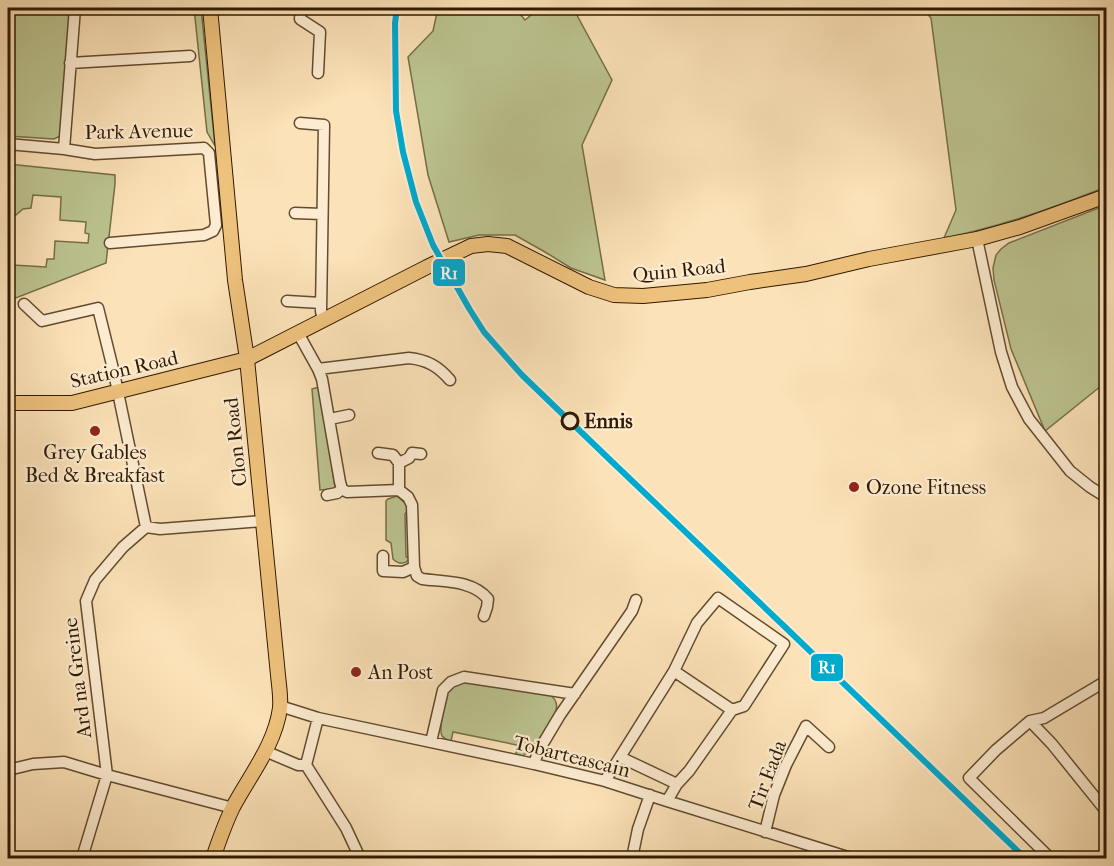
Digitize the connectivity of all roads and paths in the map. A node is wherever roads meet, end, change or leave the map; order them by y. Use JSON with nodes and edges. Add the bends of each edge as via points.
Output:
{"nodes":[{"id":1,"x":75,"y":8,"type":"edge"},
{"id":2,"x":210,"y":8,"type":"edge"},
{"id":3,"x":300,"y":13,"type":"edge"},
{"id":4,"x":190,"y":56,"type":"dead end"},
{"id":5,"x":70,"y":63,"type":"junction"},
{"id":6,"x":318,"y":73,"type":"dead end"},
{"id":7,"x":300,"y":123,"type":"dead end"},
{"id":8,"x":8,"y":144,"type":"edge"},
{"id":9,"x":64,"y":149,"type":"junction"},
{"id":10,"x":1107,"y":196,"type":"edge"},
{"id":11,"x":295,"y":213,"type":"dead end"},
{"id":12,"x":322,"y":214,"type":"junction"},
{"id":13,"x":977,"y":239,"type":"junction"},
{"id":14,"x":110,"y":243,"type":"dead end"},
{"id":15,"x":287,"y":301,"type":"dead end"},
{"id":16,"x":321,"y":303,"type":"junction"},
{"id":17,"x":24,"y":304,"type":"dead end"},
{"id":18,"x":323,"y":320,"type":"junction"},
{"id":19,"x":298,"y":333,"type":"junction"},
{"id":20,"x":247,"y":359,"type":"junction"},
{"id":21,"x":318,"y":369,"type":"junction"},
{"id":22,"x":450,"y":380,"type":"dead end"},
{"id":23,"x":117,"y":393,"type":"junction"},
{"id":24,"x":8,"y":403,"type":"edge"},
{"id":25,"x":349,"y":415,"type":"dead end"},
{"id":26,"x":330,"y":419,"type":"junction"},
{"id":27,"x":378,"y":453,"type":"dead end"},
{"id":28,"x":421,"y":454,"type":"dead end"},
{"id":29,"x":399,"y":463,"type":"junction"},
{"id":30,"x":342,"y":489,"type":"junction"},
{"id":31,"x":399,"y":490,"type":"junction"},
{"id":32,"x":327,"y":495,"type":"dead end"},
{"id":33,"x":1107,"y":497,"type":"edge"},
{"id":34,"x":263,"y":521,"type":"junction"},
{"id":35,"x":146,"y":527,"type":"junction"},
{"id":36,"x":383,"y":556,"type":"dead end"},
{"id":37,"x":414,"y":567,"type":"junction"},
{"id":38,"x":636,"y":600,"type":"dead end"},
{"id":39,"x":484,"y":616,"type":"dead end"},
{"id":40,"x":674,"y":671,"type":"junction"},
{"id":41,"x":1107,"y":681,"type":"edge"},
{"id":42,"x":575,"y":694,"type":"junction"},
{"id":43,"x":280,"y":706,"type":"junction"},
{"id":44,"x":732,"y":710,"type":"junction"},
{"id":45,"x":318,"y":718,"type":"junction"},
{"id":46,"x":1030,"y":721,"type":"junction"},
{"id":47,"x":431,"y":742,"type":"junction"},
{"id":48,"x":829,"y":747,"type":"dead end"},
{"id":49,"x":266,"y":751,"type":"junction"},
{"id":50,"x":620,"y":757,"type":"junction"},
{"id":51,"x":534,"y":764,"type":"junction"},
{"id":52,"x":306,"y":765,"type":"junction"},
{"id":53,"x":8,"y":770,"type":"edge"},
{"id":54,"x":107,"y":775,"type":"junction"},
{"id":55,"x":605,"y":781,"type":"junction"},
{"id":56,"x":677,"y":784,"type":"junction"},
{"id":57,"x":650,"y":795,"type":"junction"},
{"id":58,"x":667,"y":801,"type":"junction"},
{"id":59,"x":233,"y":808,"type":"junction"},
{"id":60,"x":1107,"y":811,"type":"edge"},
{"id":61,"x":765,"y":832,"type":"junction"},
{"id":62,"x":82,"y":858,"type":"edge"},
{"id":63,"x":213,"y":858,"type":"edge"},
{"id":64,"x":361,"y":858,"type":"edge"},
{"id":65,"x":632,"y":858,"type":"edge"},
{"id":66,"x":851,"y":858,"type":"edge"},
{"id":67,"x":1050,"y":858,"type":"edge"}],
"edges":[{"from":1,"to":5,"type":"street","name":"Park Avenue"},
{"from":2,"to":20,"type":"main road","name":"Clon Road","via":[[235,280]]},
{"from":3,"to":6,"type":"street","via":[[320,32]]},
{"from":4,"to":5,"type":"street"},
{"from":5,"to":9,"type":"street","name":"Park Avenue"},
{"from":7,"to":12,"type":"street","via":[[324,125]]},
{"from":8,"to":9,"type":"street","name":"Park Avenue"},
{"from":9,"to":14,"type":"street","name":"Park Avenue","via":[[95,154],[204,148],[209,153],[216,225],[213,231]]},
{"from":10,"to":13,"type":"main road","name":"Quin Road"},
{"from":11,"to":12,"type":"street"},
{"from":12,"to":16,"type":"street"},
{"from":13,"to":18,"type":"main road","name":"Quin Road","via":[[869,258],[806,274],[643,297],[614,295],[589,287],[507,246],[471,246]]},
{"from":13,"to":33,"type":"street","via":[[1012,387],[1029,419],[1070,471]]},
{"from":15,"to":16,"type":"street"},
{"from":16,"to":18,"type":"street"},
{"from":17,"to":23,"type":"street","via":[[42,321],[98,308]]},
{"from":18,"to":19,"type":"main road","name":"Quin Road"},
{"from":19,"to":20,"type":"main road","name":"Quin Road"},
{"from":19,"to":21,"type":"street"},
{"from":20,"to":23,"type":"main road","name":"Station Road"},
{"from":20,"to":34,"type":"main road","name":"Clon Road"},
{"from":21,"to":22,"type":"street","via":[[421,359],[441,369]]},
{"from":21,"to":26,"type":"street"},
{"from":23,"to":24,"type":"main road","name":"Station Road","via":[[72,403]]},
{"from":23,"to":35,"type":"street"},
{"from":25,"to":26,"type":"street"},
{"from":26,"to":30,"type":"street"},
{"from":27,"to":29,"type":"street","via":[[393,455]]},
{"from":28,"to":29,"type":"street","via":[[412,453]]},
{"from":29,"to":31,"type":"street"},
{"from":30,"to":31,"type":"street"},
{"from":30,"to":32,"type":"street"},
{"from":31,"to":37,"type":"street","via":[[412,505]]},
{"from":34,"to":35,"type":"street"},
{"from":34,"to":43,"type":"main road","name":"Clon Road"},
{"from":35,"to":54,"type":"street","name":"Ard na Greine","via":[[95,580],[86,601]]},
{"from":36,"to":37,"type":"street","via":[[383,571],[403,572]]},
{"from":37,"to":39,"type":"street","via":[[422,579],[470,585],[482,592],[488,599]]},
{"from":38,"to":42,"type":"street"},
{"from":40,"to":44,"type":"street"},
{"from":40,"to":44,"type":"street","via":[[697,623],[718,598],[784,644],[744,706]]},
{"from":40,"to":50,"type":"street"},
{"from":41,"to":46,"type":"street","via":[[1044,718]]},
{"from":42,"to":47,"type":"street","via":[[464,677],[443,690]]},
{"from":42,"to":51,"type":"street"},
{"from":43,"to":45,"type":"street","name":"Tobarteascain"},
{"from":43,"to":49,"type":"main road","name":"Clon Road"},
{"from":44,"to":56,"type":"street"},
{"from":45,"to":47,"type":"street","name":"Tobarteascain"},
{"from":45,"to":52,"type":"street"},
{"from":46,"to":60,"type":"street"},
{"from":46,"to":67,"type":"street","via":[[969,778]]},
{"from":47,"to":51,"type":"street","name":"Tobarteascain"},
{"from":48,"to":61,"type":"street","name":"Tir Eada","via":[[806,726],[778,785]]},
{"from":49,"to":52,"type":"street"},
{"from":49,"to":59,"type":"main road","name":"Clon Road"},
{"from":50,"to":55,"type":"street"},
{"from":50,"to":56,"type":"street"},
{"from":51,"to":55,"type":"street","name":"Tobarteascain"},
{"from":52,"to":64,"type":"street"},
{"from":53,"to":54,"type":"street","via":[[64,762]]},
{"from":54,"to":59,"type":"street"},
{"from":54,"to":62,"type":"street"},
{"from":55,"to":57,"type":"street","name":"Tobarteascain"},
{"from":56,"to":58,"type":"street"},
{"from":57,"to":58,"type":"street","name":"Tobarteascain"},
{"from":57,"to":65,"type":"street"},
{"from":58,"to":61,"type":"street","name":"Tobarteascain"},
{"from":59,"to":63,"type":"main road","name":"Clon Road"},
{"from":61,"to":66,"type":"street","name":"Tobarteascain"}]}
